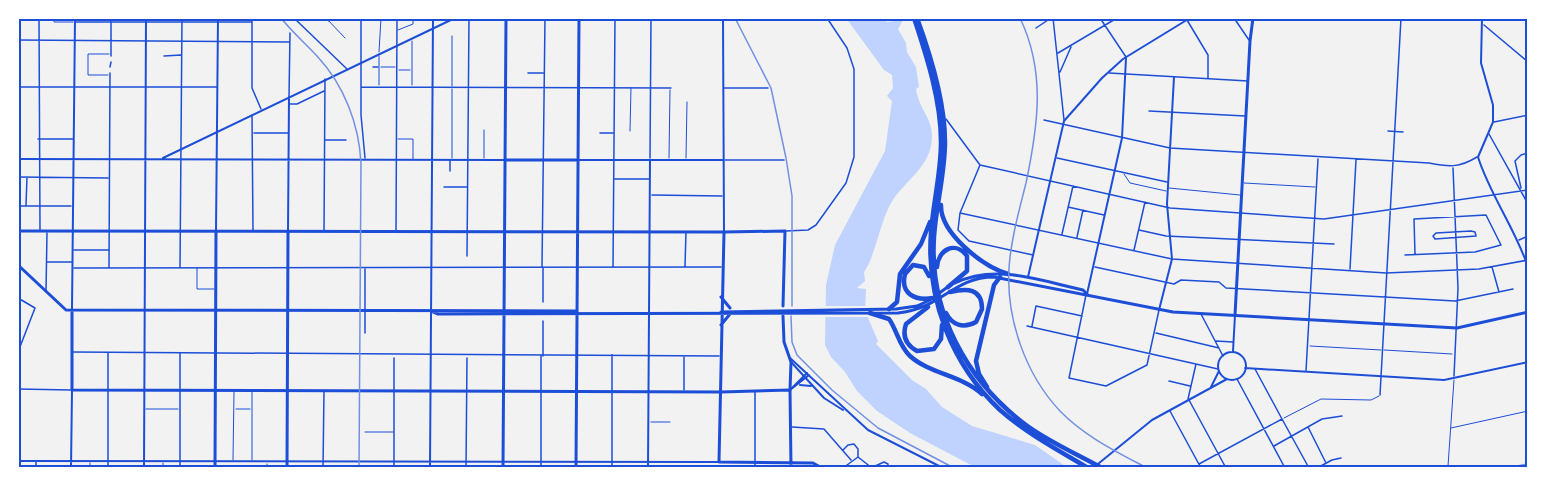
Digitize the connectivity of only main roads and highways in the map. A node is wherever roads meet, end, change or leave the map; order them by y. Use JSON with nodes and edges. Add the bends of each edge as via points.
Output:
{"nodes":[{"id":1,"x":506,"y":18,"type":"edge"},
{"id":2,"x":579,"y":18,"type":"edge"},
{"id":3,"x":916,"y":18,"type":"edge"},
{"id":4,"x":1253,"y":18,"type":"edge"},
{"id":5,"x":943,"y":141,"type":"junction"},
{"id":6,"x":505,"y":160,"type":"junction"},
{"id":7,"x":578,"y":160,"type":"junction"},
{"id":8,"x":944,"y":161,"type":"junction"},
{"id":9,"x":936,"y":190,"type":"junction"},
{"id":10,"x":18,"y":231,"type":"edge"},
{"id":11,"x":216,"y":231,"type":"junction"},
{"id":12,"x":288,"y":231,"type":"junction"},
{"id":13,"x":504,"y":232,"type":"junction"},
{"id":14,"x":577,"y":232,"type":"junction"},
{"id":15,"x":724,"y":232,"type":"junction"},
{"id":16,"x":18,"y":265,"type":"edge"},
{"id":17,"x":1008,"y":274,"type":"junction"},
{"id":18,"x":1000,"y":277,"type":"junction"},
{"id":19,"x":1015,"y":277,"type":"junction"},
{"id":20,"x":937,"y":282,"type":"junction"},
{"id":21,"x":949,"y":289,"type":"junction"},
{"id":22,"x":933,"y":290,"type":"junction"},
{"id":23,"x":1087,"y":294,"type":"junction"},
{"id":24,"x":721,"y":297,"type":"junction"},
{"id":25,"x":933,"y":298,"type":"joint"},
{"id":26,"x":940,"y":301,"type":"junction"},
{"id":27,"x":926,"y":303,"type":"junction"},
{"id":28,"x":783,"y":306,"type":"dead end"},
{"id":29,"x":72,"y":310,"type":"junction"},
{"id":30,"x":216,"y":310,"type":"junction"},
{"id":31,"x":288,"y":310,"type":"junction"},
{"id":32,"x":886,"y":310,"type":"junction"},
{"id":33,"x":504,"y":311,"type":"junction"},
{"id":34,"x":731,"y":311,"type":"junction"},
{"id":35,"x":748,"y":311,"type":"junction"},
{"id":36,"x":577,"y":312,"type":"junction"},
{"id":37,"x":721,"y":312,"type":"junction"},
{"id":38,"x":1528,"y":312,"type":"edge"},
{"id":39,"x":870,"y":313,"type":"junction"},
{"id":40,"x":1235,"y":315,"type":"junction"},
{"id":41,"x":783,"y":316,"type":"dead end"},
{"id":42,"x":941,"y":316,"type":"junction"},
{"id":43,"x":720,"y":327,"type":"junction"},
{"id":44,"x":721,"y":380,"type":"junction"},
{"id":45,"x":216,"y":390,"type":"junction"},
{"id":46,"x":287,"y":390,"type":"junction"},
{"id":47,"x":790,"y":390,"type":"junction"},
{"id":48,"x":504,"y":391,"type":"junction"},
{"id":49,"x":576,"y":391,"type":"junction"},
{"id":50,"x":739,"y":391,"type":"junction"},
{"id":51,"x":705,"y":392,"type":"junction"},
{"id":52,"x":721,"y":392,"type":"junction"},
{"id":53,"x":992,"y":394,"type":"junction"},
{"id":54,"x":998,"y":407,"type":"junction"},
{"id":55,"x":791,"y":462,"type":"junction"},
{"id":56,"x":215,"y":468,"type":"edge"},
{"id":57,"x":287,"y":468,"type":"edge"},
{"id":58,"x":503,"y":468,"type":"edge"},
{"id":59,"x":576,"y":468,"type":"edge"},
{"id":60,"x":791,"y":468,"type":"edge"},
{"id":61,"x":822,"y":468,"type":"edge"},
{"id":62,"x":1088,"y":468,"type":"edge"},
{"id":63,"x":1102,"y":468,"type":"edge"}],
"edges":[{"from":1,"to":6,"type":"main road"},
{"from":2,"to":7,"type":"main road"},
{"from":3,"to":5,"type":"highway"},
{"from":4,"to":40,"type":"main road"},
{"from":5,"to":8,"type":"highway"},
{"from":5,"to":9,"type":"highway"},
{"from":6,"to":7,"type":"main road"},
{"from":6,"to":13,"type":"main road"},
{"from":7,"to":14,"type":"main road"},
{"from":8,"to":17,"type":"highway","via":[[940,210],[945,226],[983,262]]},
{"from":8,"to":20,"type":"highway","via":[[934,239]]},
{"from":9,"to":22,"type":"highway","via":[[930,249]]},
{"from":9,"to":32,"type":"highway","via":[[924,238],[902,269],[897,303]]},
{"from":10,"to":11,"type":"main road"},
{"from":11,"to":12,"type":"main road"},
{"from":11,"to":30,"type":"main road"},
{"from":12,"to":13,"type":"main road"},
{"from":12,"to":31,"type":"main road"},
{"from":13,"to":14,"type":"main road"},
{"from":13,"to":33,"type":"main road"},
{"from":14,"to":15,"type":"main road"},
{"from":14,"to":36,"type":"main road"},
{"from":15,"to":24,"type":"main road"},
{"from":15,"to":28,"type":"main road","via":[[785,231]]},
{"from":16,"to":29,"type":"main road","via":[[66,310]]},
{"from":17,"to":19,"type":"main road"},
{"from":17,"to":21,"type":"main road","via":[[978,274]]},
{"from":18,"to":19,"type":"main road"},
{"from":18,"to":21,"type":"main road","via":[[974,279]]},
{"from":18,"to":53,"type":"highway","via":[[993,288],[977,355],[978,370]]},
{"from":19,"to":23,"type":"main road"},
{"from":19,"to":23,"type":"main road"},
{"from":20,"to":21,"type":"highway","via":[[940,255],[949,248],[960,249],[967,256],[968,268]]},
{"from":20,"to":26,"type":"highway"},
{"from":21,"to":25,"type":"main road"},
{"from":21,"to":26,"type":"highway","via":[[966,289],[979,296],[982,309],[976,322],[966,326],[954,323]]},
{"from":21,"to":27,"type":"main road"},
{"from":22,"to":27,"type":"highway","via":[[925,267],[916,264],[904,275],[904,288]]},
{"from":22,"to":42,"type":"highway"},
{"from":23,"to":40,"type":"main road","via":[[1159,310]]},
{"from":24,"to":34,"type":"main road"},
{"from":24,"to":37,"type":"main road"},
{"from":25,"to":27,"type":"highway"},
{"from":26,"to":53,"type":"highway","via":[[968,365]]},
{"from":27,"to":32,"type":"main road"},
{"from":27,"to":42,"type":"highway","via":[[905,326],[905,338],[914,349],[927,351],[938,345]]},
{"from":29,"to":30,"type":"main road"},
{"from":29,"to":45,"type":"main road","via":[[72,390]]},
{"from":30,"to":31,"type":"main road"},
{"from":30,"to":45,"type":"main road"},
{"from":31,"to":33,"type":"main road","via":[[438,314]]},
{"from":31,"to":46,"type":"main road"},
{"from":32,"to":35,"type":"main road"},
{"from":32,"to":39,"type":"main road"},
{"from":33,"to":36,"type":"main road"},
{"from":33,"to":48,"type":"main road"},
{"from":34,"to":35,"type":"main road"},
{"from":34,"to":37,"type":"main road"},
{"from":34,"to":43,"type":"main road"},
{"from":35,"to":39,"type":"main road"},
{"from":36,"to":37,"type":"main road"},
{"from":36,"to":49,"type":"main road"},
{"from":37,"to":43,"type":"main road"},
{"from":38,"to":40,"type":"main road","via":[[1457,328]]},
{"from":39,"to":54,"type":"highway","via":[[889,319],[910,357],[966,382]]},
{"from":41,"to":47,"type":"main road"},
{"from":42,"to":54,"type":"highway","via":[[960,361]]},
{"from":43,"to":44,"type":"main road"},
{"from":44,"to":50,"type":"main road","via":[[725,388]]},
{"from":44,"to":51,"type":"main road","via":[[714,390]]},
{"from":44,"to":52,"type":"main road"},
{"from":45,"to":46,"type":"main road"},
{"from":45,"to":56,"type":"main road"},
{"from":46,"to":48,"type":"main road"},
{"from":46,"to":57,"type":"main road"},
{"from":47,"to":50,"type":"main road"},
{"from":47,"to":55,"type":"main road"},
{"from":48,"to":49,"type":"main road"},
{"from":48,"to":58,"type":"main road"},
{"from":49,"to":51,"type":"main road"},
{"from":49,"to":59,"type":"main road"},
{"from":50,"to":52,"type":"main road"},
{"from":51,"to":52,"type":"main road"},
{"from":52,"to":55,"type":"main road","via":[[719,462]]},
{"from":53,"to":63,"type":"highway","via":[[1028,426]]},
{"from":54,"to":62,"type":"highway","via":[[1024,429]]},
{"from":55,"to":60,"type":"main road"},
{"from":55,"to":61,"type":"main road","via":[[817,463]]}]}
